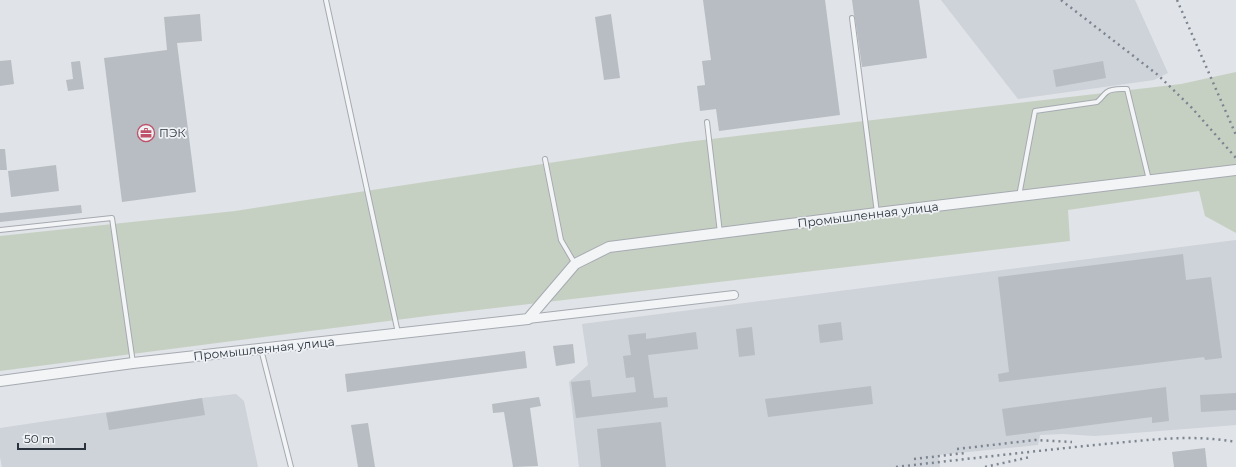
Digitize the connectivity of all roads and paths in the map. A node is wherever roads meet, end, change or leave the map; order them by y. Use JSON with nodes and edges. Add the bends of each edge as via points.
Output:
{"nodes":[{"id":1,"x":326,"y":0,"type":"edge"},
{"id":2,"x":852,"y":18,"type":"dead end"},
{"id":3,"x":707,"y":122,"type":"dead end"},
{"id":4,"x":545,"y":158,"type":"dead end"},
{"id":5,"x":1236,"y":170,"type":"edge"},
{"id":6,"x":1149,"y":181,"type":"junction"},
{"id":7,"x":1018,"y":197,"type":"junction"},
{"id":8,"x":878,"y":213,"type":"junction"},
{"id":9,"x":0,"y":230,"type":"edge"},
{"id":10,"x":720,"y":233,"type":"junction"},
{"id":11,"x":575,"y":264,"type":"junction"},
{"id":12,"x":734,"y":295,"type":"dead end"},
{"id":13,"x":528,"y":319,"type":"junction"},
{"id":14,"x":398,"y":334,"type":"junction"},
{"id":15,"x":261,"y":349,"type":"junction"},
{"id":16,"x":133,"y":363,"type":"junction"},
{"id":17,"x":0,"y":381,"type":"edge"},
{"id":18,"x":291,"y":467,"type":"edge"}],
"edges":[{"from":1,"to":14,"type":"lane"},
{"from":2,"to":8,"type":"lane"},
{"from":3,"to":10,"type":"lane"},
{"from":4,"to":11,"type":"lane","via":[[561,240]]},
{"from":5,"to":6,"type":"street","name":"Промышленная улица"},
{"from":6,"to":7,"type":"street","name":"Промышленная улица"},
{"from":6,"to":7,"type":"lane","via":[[1127,89],[1112,90],[1097,102],[1035,111]]},
{"from":7,"to":8,"type":"street","name":"Промышленная улица"},
{"from":8,"to":10,"type":"street","name":"Промышленная улица"},
{"from":9,"to":16,"type":"lane","via":[[112,218]]},
{"from":10,"to":11,"type":"street","name":"Промышленная улица","via":[[609,247]]},
{"from":11,"to":13,"type":"street","name":"Промышленная улица"},
{"from":12,"to":13,"type":"street","name":"Промышленная улица"},
{"from":13,"to":14,"type":"street","name":"Промышленная улица"},
{"from":14,"to":15,"type":"street","name":"Промышленная улица"},
{"from":15,"to":16,"type":"street","name":"Промышленная улица"},
{"from":15,"to":18,"type":"lane"},
{"from":16,"to":17,"type":"street","name":"Промышленная улица"}]}
